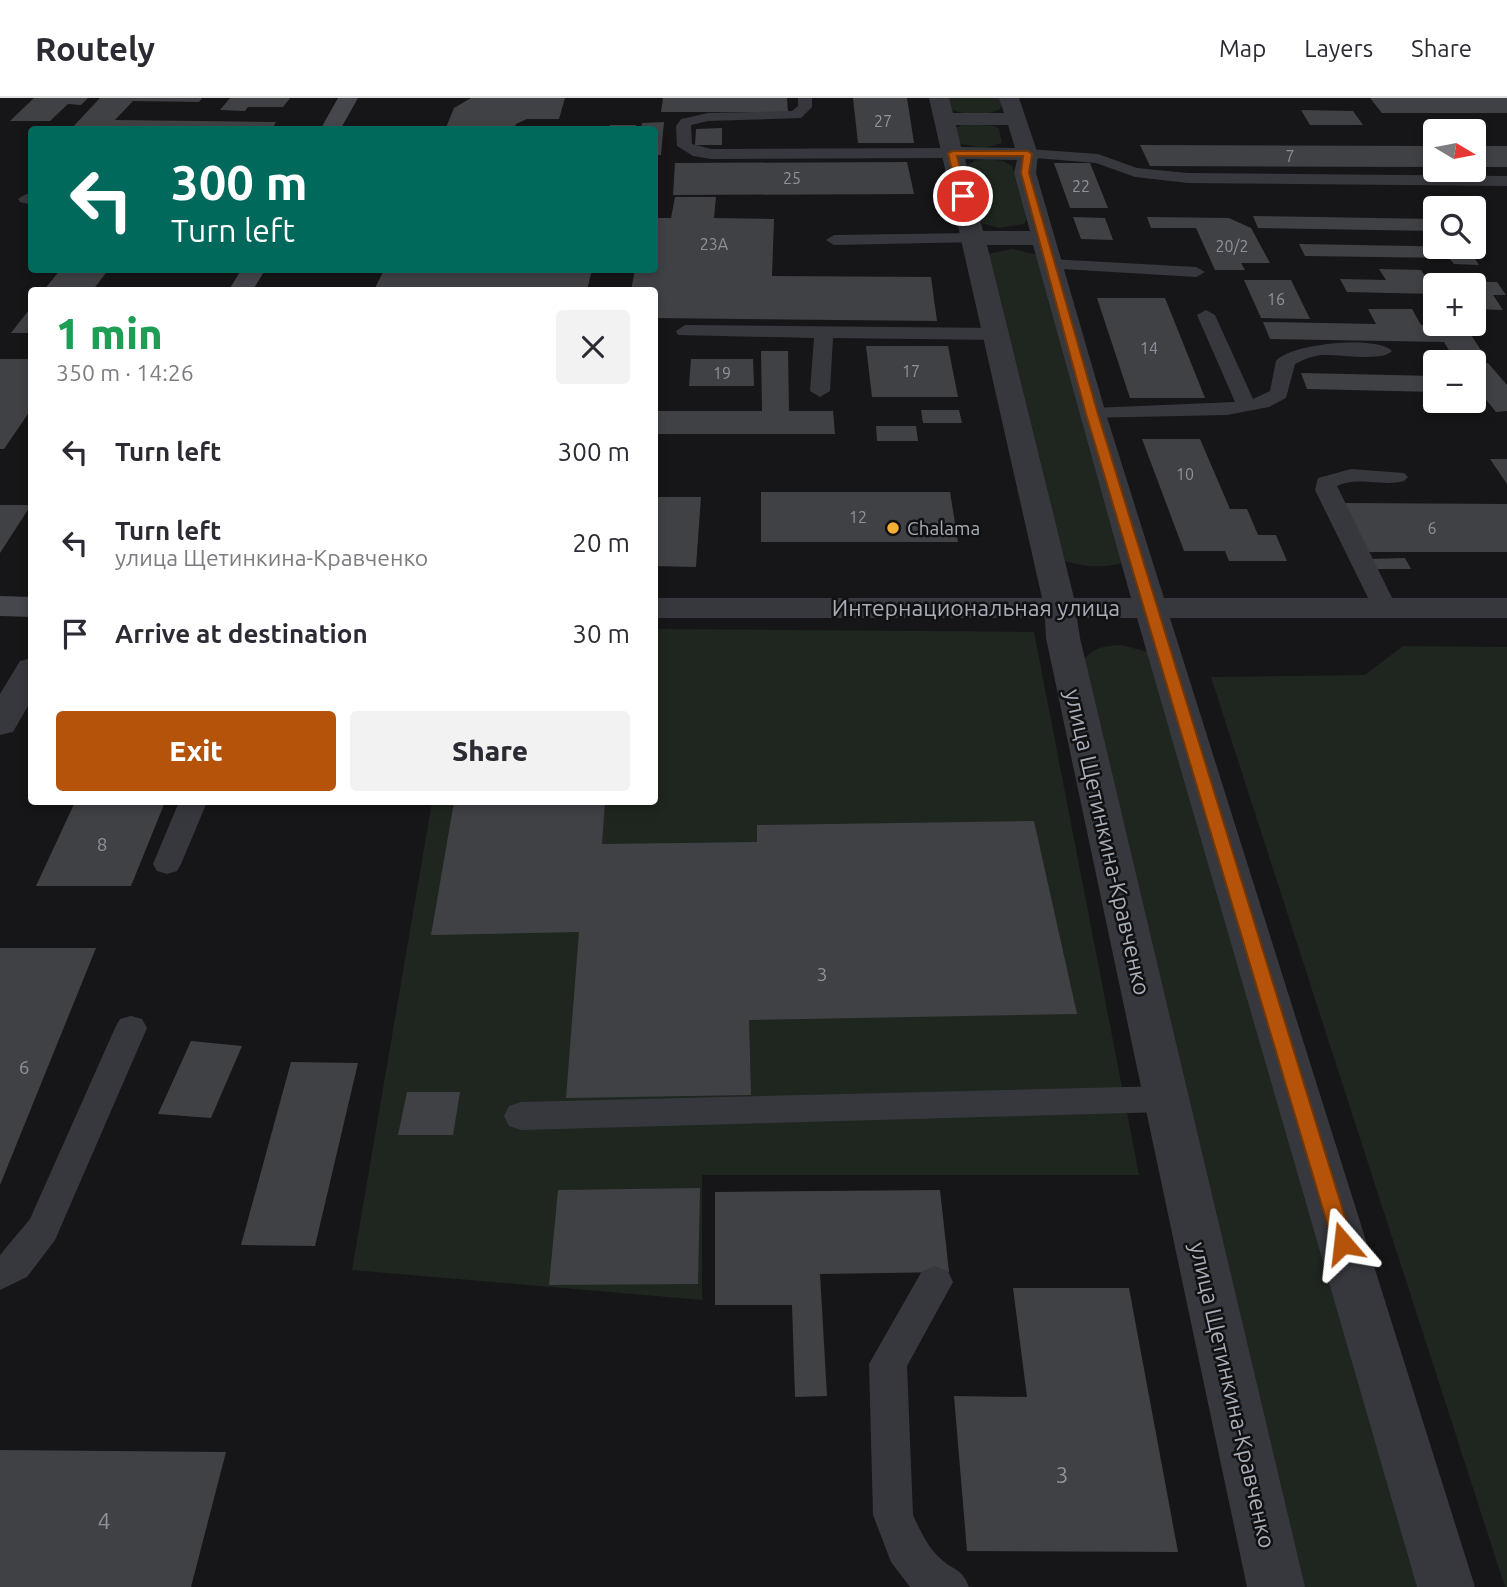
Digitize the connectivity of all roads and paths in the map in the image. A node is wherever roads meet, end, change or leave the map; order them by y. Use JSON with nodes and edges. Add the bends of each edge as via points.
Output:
{"nodes":[{"id":1,"x":348,"y":98,"type":"edge"},
{"id":2,"x":805,"y":98,"type":"edge"},
{"id":3,"x":945,"y":123,"type":"edge"},
{"id":4,"x":1018,"y":123,"type":"edge"},
{"id":5,"x":332,"y":126,"type":"edge"},
{"id":6,"x":1507,"y":181,"type":"edge"},
{"id":7,"x":973,"y":238,"type":"junction"},
{"id":8,"x":834,"y":240,"type":"dead end"},
{"id":9,"x":1047,"y":251,"type":"junction"},
{"id":10,"x":1196,"y":272,"type":"dead end"},
{"id":11,"x":1206,"y":315,"type":"dead end"},
{"id":12,"x":685,"y":331,"type":"dead end"},
{"id":13,"x":824,"y":332,"type":"junction"},
{"id":14,"x":997,"y":334,"type":"junction"},
{"id":15,"x":1383,"y":351,"type":"dead end"},
{"id":16,"x":820,"y":391,"type":"dead end"},
{"id":17,"x":1247,"y":406,"type":"junction"},
{"id":18,"x":1092,"y":414,"type":"junction"},
{"id":19,"x":1397,"y":477,"type":"dead end"},
{"id":20,"x":0,"y":606,"type":"edge"},
{"id":21,"x":28,"y":607,"type":"edge"},
{"id":22,"x":1060,"y":607,"type":"junction"},
{"id":23,"x":1150,"y":607,"type":"junction"},
{"id":24,"x":658,"y":608,"type":"edge"},
{"id":25,"x":1385,"y":608,"type":"junction"},
{"id":26,"x":1507,"y":608,"type":"edge"},
{"id":27,"x":28,"y":675,"type":"edge"},
{"id":28,"x":0,"y":724,"type":"edge"},
{"id":29,"x":191,"y":805,"type":"edge"},
{"id":30,"x":167,"y":864,"type":"dead end"},
{"id":31,"x":131,"y":1028,"type":"dead end"},
{"id":32,"x":1165,"y":1099,"type":"junction"},
{"id":33,"x":521,"y":1116,"type":"dead end"},
{"id":34,"x":0,"y":1274,"type":"edge"},
{"id":35,"x":934,"y":1282,"type":"dead end"},
{"id":36,"x":948,"y":1587,"type":"edge"},
{"id":37,"x":1276,"y":1587,"type":"edge"},
{"id":38,"x":1446,"y":1587,"type":"edge"}],
"edges":[{"from":1,"to":5,"type":"street"},
{"from":2,"to":3,"type":"lane","via":[[805,107],[796,115],[708,117],[686,122],[685,146],[711,153]]},
{"from":3,"to":4,"type":"street"},
{"from":3,"to":4,"type":"street"},
{"from":3,"to":7,"type":"street","name":"улица Щетинкина-Кравченко"},
{"from":4,"to":6,"type":"lane","via":[[1135,172],[1188,178]]},
{"from":4,"to":9,"type":"street","via":[[1025,173]]},
{"from":7,"to":8,"type":"lane"},
{"from":7,"to":9,"type":"street"},
{"from":7,"to":14,"type":"street","name":"улица Щетинкина-Кравченко"},
{"from":9,"to":10,"type":"lane"},
{"from":9,"to":18,"type":"street"},
{"from":11,"to":17,"type":"lane"},
{"from":12,"to":13,"type":"lane"},
{"from":13,"to":14,"type":"lane"},
{"from":13,"to":16,"type":"lane"},
{"from":14,"to":22,"type":"street","name":"улица Щетинкина-Кравченко"},
{"from":15,"to":17,"type":"lane","via":[[1300,352],[1286,361],[1279,394]]},
{"from":17,"to":18,"type":"lane"},
{"from":18,"to":23,"type":"street"},
{"from":19,"to":25,"type":"lane","via":[[1347,477],[1326,483]]},
{"from":20,"to":21,"type":"street"},
{"from":22,"to":23,"type":"street","name":"Интернациональная улица"},
{"from":22,"to":24,"type":"street","name":"Интернациональная улица"},
{"from":22,"to":32,"type":"street","name":"улица Щетинкина-Кравченко","via":[[1063,638]]},
{"from":23,"to":25,"type":"street","name":"Интернациональная улица"},
{"from":23,"to":38,"type":"street"},
{"from":25,"to":26,"type":"street","name":"Интернациональная улица"},
{"from":27,"to":28,"type":"street"},
{"from":29,"to":30,"type":"lane"},
{"from":31,"to":34,"type":"lane","via":[[43,1229],[14,1266]]},
{"from":32,"to":33,"type":"lane"},
{"from":32,"to":37,"type":"street","name":"улица Щетинкина-Кравченко"},
{"from":35,"to":36,"type":"lane","via":[[888,1364],[893,1515],[906,1547],[926,1574]]}]}
